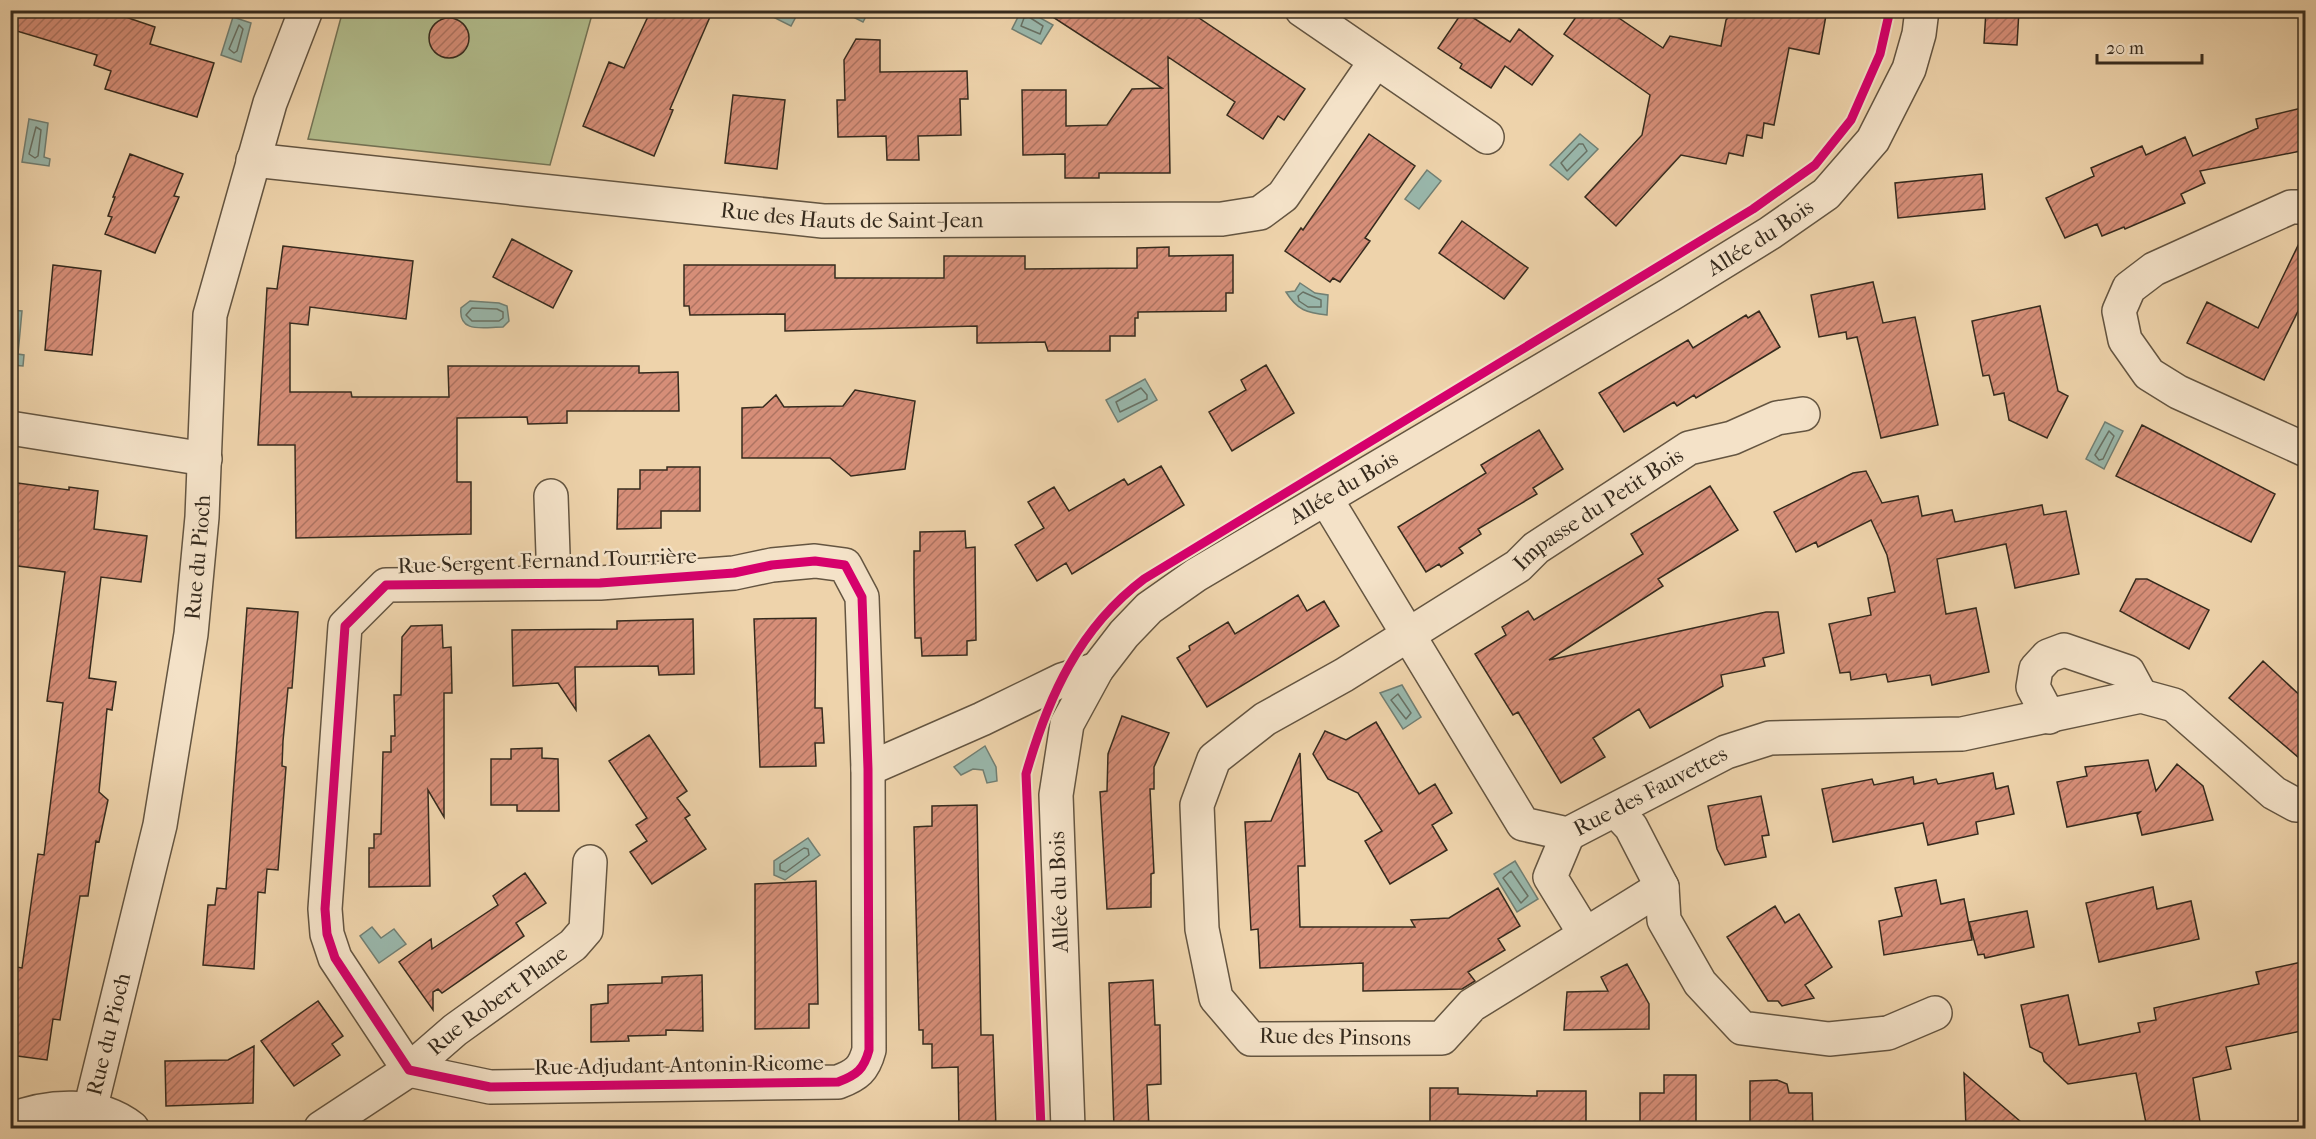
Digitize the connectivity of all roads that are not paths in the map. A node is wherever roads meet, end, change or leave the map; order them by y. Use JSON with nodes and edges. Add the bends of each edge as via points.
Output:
{"nodes":[{"id":1,"x":306,"y":10,"type":"edge"},
{"id":2,"x":1302,"y":10,"type":"edge"},
{"id":3,"x":1922,"y":10,"type":"edge"},
{"id":4,"x":1375,"y":62,"type":"junction"},
{"id":5,"x":1487,"y":137,"type":"dead end"},
{"id":6,"x":253,"y":160,"type":"junction"},
{"id":7,"x":2306,"y":207,"type":"edge"},
{"id":8,"x":1803,"y":414,"type":"dead end"},
{"id":9,"x":10,"y":428,"type":"edge"},
{"id":10,"x":2306,"y":450,"type":"edge"},
{"id":11,"x":205,"y":459,"type":"junction"},
{"id":12,"x":551,"y":496,"type":"dead end"},
{"id":13,"x":1326,"y":499,"type":"junction"},
{"id":14,"x":554,"y":583,"type":"junction"},
{"id":15,"x":1410,"y":634,"type":"junction"},
{"id":16,"x":1097,"y":669,"type":"junction"},
{"id":17,"x":2141,"y":696,"type":"junction"},
{"id":18,"x":2049,"y":717,"type":"junction"},
{"id":19,"x":868,"y":769,"type":"junction"},
{"id":20,"x":2306,"y":805,"type":"edge"},
{"id":21,"x":1616,"y":811,"type":"junction"},
{"id":22,"x":1568,"y":834,"type":"junction"},
{"id":23,"x":590,"y":862,"type":"dead end"},
{"id":24,"x":1662,"y":887,"type":"junction"},
{"id":25,"x":1585,"y":934,"type":"junction"},
{"id":26,"x":1935,"y":1013,"type":"dead end"},
{"id":27,"x":409,"y":1070,"type":"junction"},
{"id":28,"x":90,"y":1110,"type":"junction"},
{"id":29,"x":10,"y":1120,"type":"edge"},
{"id":30,"x":132,"y":1128,"type":"edge"},
{"id":31,"x":321,"y":1128,"type":"edge"},
{"id":32,"x":1068,"y":1128,"type":"edge"}],
"edges":[{"from":1,"to":6,"type":"street","name":"Rue du Pioch"},
{"from":2,"to":4,"type":"street"},
{"from":3,"to":13,"type":"street","name":"Allée du Bois","via":[[1909,69],[1873,140],[1826,194],[1681,288]]},
{"from":4,"to":5,"type":"street"},
{"from":4,"to":6,"type":"street","name":"Rue des Hauts de Saint-Jean","via":[[1283,196],[1260,213],[1222,219],[823,221]]},
{"from":6,"to":11,"type":"street","name":"Rue du Pioch","via":[[210,315]]},
{"from":7,"to":10,"type":"street","via":[[2291,207],[2154,269],[2129,288],[2120,311],[2125,340],[2149,374],[2178,392]]},
{"from":8,"to":15,"type":"street","name":"Impasse du Petit Bois","via":[[1777,418],[1732,438],[1689,448],[1536,548],[1518,566]]},
{"from":9,"to":11,"type":"street"},
{"from":11,"to":28,"type":"street","name":"Rue du Pioch","via":[[190,634],[160,825]]},
{"from":12,"to":14,"type":"street"},
{"from":13,"to":15,"type":"street","name":"Rue des Fauvettes"},
{"from":13,"to":16,"type":"street","name":"Allée du Bois","via":[[1196,575],[1149,608]]},
{"from":14,"to":19,"type":"street","name":"Rue Sergent Fernand Tourrière","via":[[734,573],[815,561],[844,565],[862,597]]},
{"from":14,"to":27,"type":"street","name":"Rue Sergent Fernand Tourrière","via":[[387,585],[345,626],[325,909],[327,934],[335,958]]},
{"from":15,"to":22,"type":"street","name":"Rue des Fauvettes","via":[[1523,824]]},
{"from":15,"to":25,"type":"street","name":"Rue des Pinsons","via":[[1265,719],[1214,759],[1197,805],[1202,929],[1216,998],[1251,1039],[1442,1038],[1472,1005]]},
{"from":16,"to":19,"type":"street","via":[[1062,680]]},
{"from":16,"to":32,"type":"street","name":"Allée du Bois","via":[[1067,724],[1056,795]]},
{"from":17,"to":18,"type":"street","name":"Rue des Fauvettes"},
{"from":17,"to":18,"type":"street","via":[[2127,672],[2064,650],[2048,656],[2036,669],[2033,687]]},
{"from":17,"to":20,"type":"street","name":"Rue des Fauvettes","via":[[2174,705],[2274,793],[2296,805]]},
{"from":18,"to":21,"type":"street","name":"Rue des Fauvettes","via":[[1962,734],[1770,738],[1726,752]]},
{"from":19,"to":27,"type":"street","name":"Rue Adjudant Antonin Ricome","via":[[869,1050],[865,1065],[856,1075],[838,1082],[490,1087]]},
{"from":21,"to":22,"type":"street","name":"Rue des Fauvettes"},
{"from":21,"to":24,"type":"street","via":[[1631,828]]},
{"from":22,"to":25,"type":"street","via":[[1550,877]]},
{"from":23,"to":27,"type":"street","name":"Rue Robert Plane","via":[[586,930],[573,945],[455,1030]]},
{"from":24,"to":25,"type":"street","name":"Rue des Pinsons"},
{"from":24,"to":26,"type":"street","via":[[1664,920],[1700,983],[1742,1028],[1829,1039],[1888,1033]]},
{"from":27,"to":31,"type":"street","name":"Rue Robert Plane"},
{"from":28,"to":29,"type":"street","via":[[46,1109]]},
{"from":28,"to":30,"type":"street"}]}
